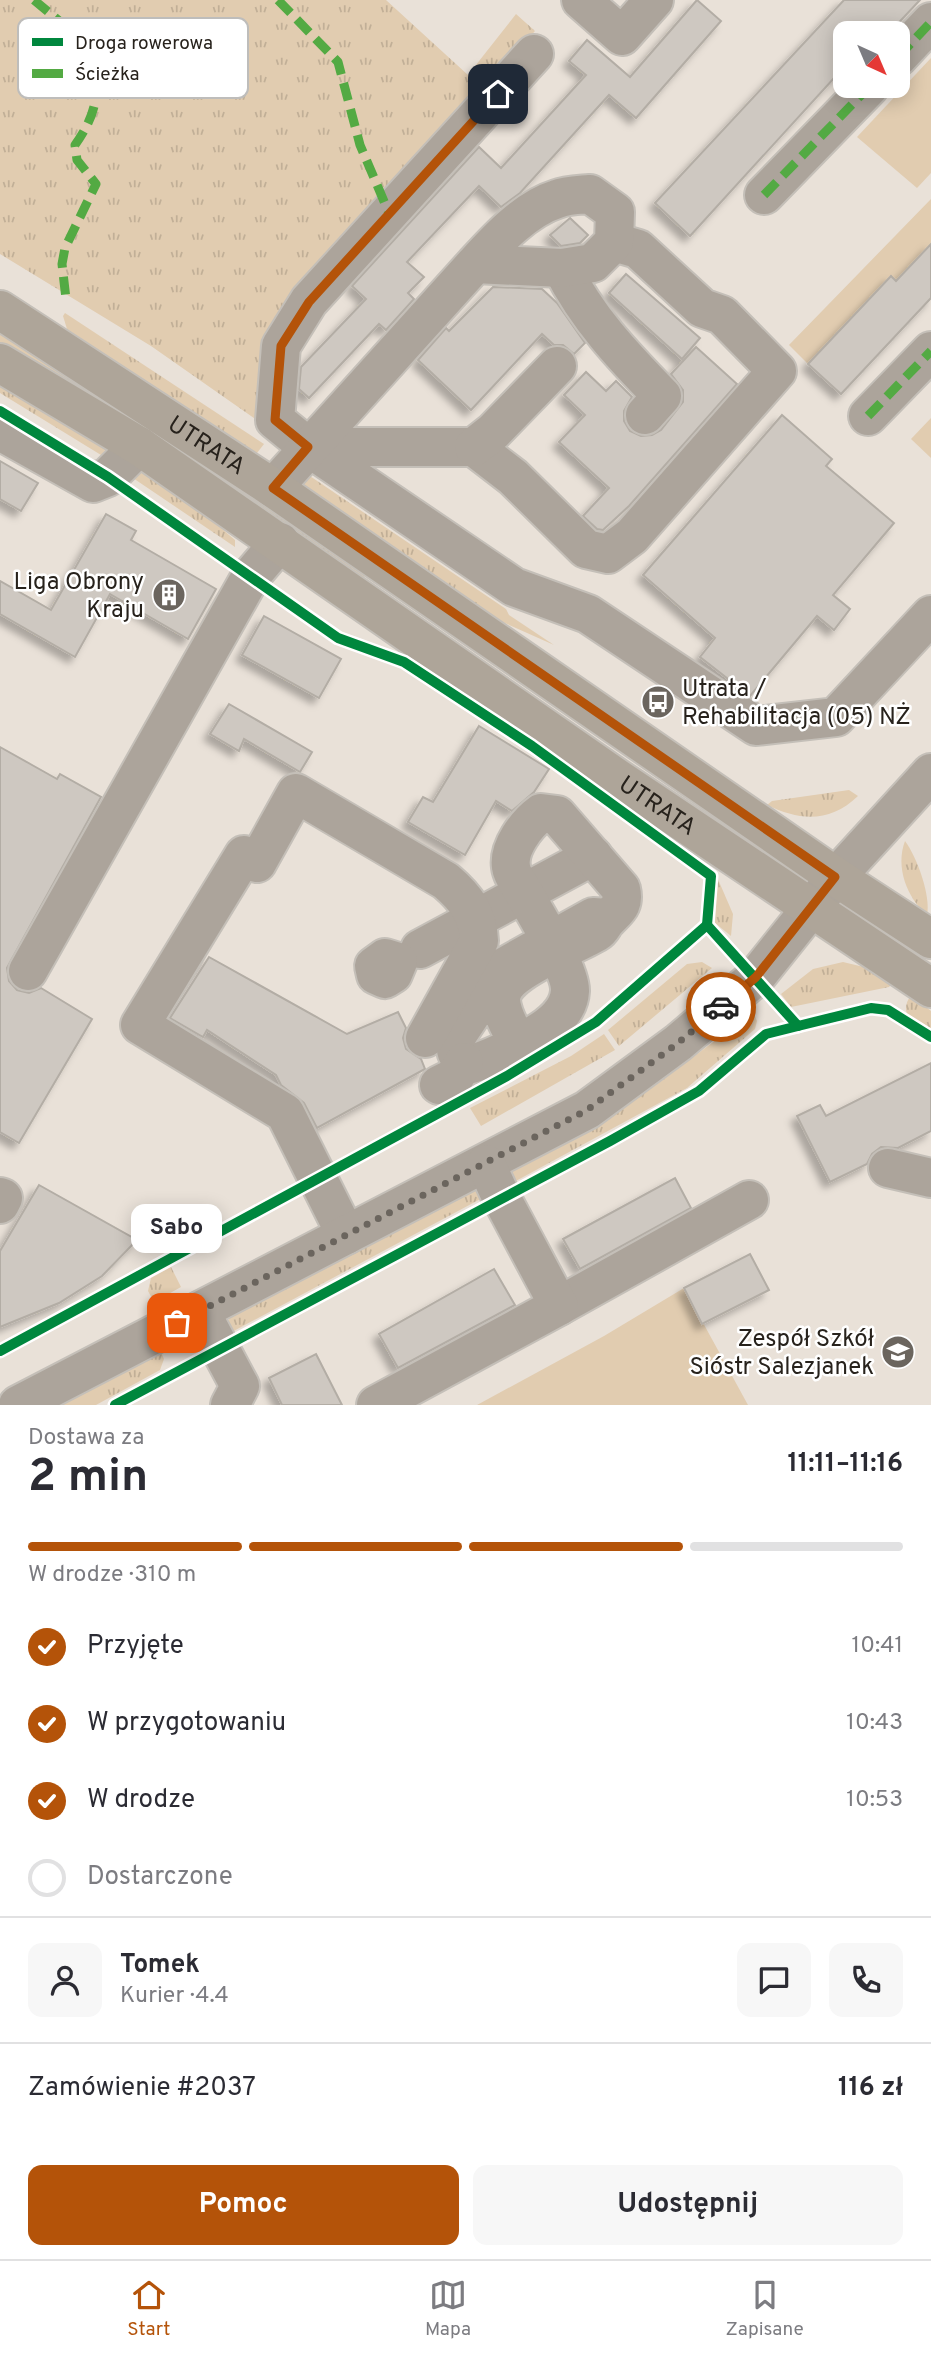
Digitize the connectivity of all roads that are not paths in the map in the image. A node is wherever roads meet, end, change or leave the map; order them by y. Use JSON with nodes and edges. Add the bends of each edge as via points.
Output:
{"nodes":[{"id":1,"x":581,"y":0,"type":"edge"},
{"id":2,"x":654,"y":0,"type":"edge"},
{"id":3,"x":931,"y":22,"type":"edge"},
{"id":4,"x":910,"y":44,"type":"edge"},
{"id":5,"x":534,"y":54,"type":"dead end"},
{"id":6,"x":858,"y":98,"type":"edge"},
{"id":7,"x":764,"y":195,"type":"dead end"},
{"id":8,"x":614,"y":242,"type":"junction"},
{"id":9,"x":475,"y":264,"type":"junction"},
{"id":10,"x":562,"y":268,"type":"junction"},
{"id":11,"x":0,"y":310,"type":"edge"},
{"id":12,"x":931,"y":351,"type":"edge"},
{"id":13,"x":0,"y":363,"type":"edge"},
{"id":14,"x":557,"y":366,"type":"dead end"},
{"id":15,"x":645,"y":415,"type":"dead end"},
{"id":16,"x":868,"y":416,"type":"dead end"},
{"id":17,"x":0,"y":431,"type":"edge"},
{"id":18,"x":138,"y":446,"type":"junction"},
{"id":19,"x":308,"y":447,"type":"junction"},
{"id":20,"x":474,"y":447,"type":"junction"},
{"id":21,"x":273,"y":488,"type":"junction"},
{"id":22,"x":280,"y":542,"type":"junction"},
{"id":23,"x":931,"y":615,"type":"edge"},
{"id":24,"x":931,"y":773,"type":"edge"},
{"id":25,"x":593,"y":856,"type":"junction"},
{"id":26,"x":835,"y":877,"type":"junction"},
{"id":27,"x":524,"y":893,"type":"junction"},
{"id":28,"x":811,"y":911,"type":"junction"},
{"id":29,"x":476,"y":920,"type":"junction"},
{"id":30,"x":931,"y":939,"type":"edge"},
{"id":31,"x":553,"y":947,"type":"junction"},
{"id":32,"x":409,"y":955,"type":"dead end"},
{"id":33,"x":28,"y":971,"type":"dead end"},
{"id":34,"x":931,"y":988,"type":"edge"},
{"id":35,"x":498,"y":1023,"type":"junction"},
{"id":36,"x":425,"y":1038,"type":"dead end"},
{"id":37,"x":486,"y":1164,"type":"junction"},
{"id":38,"x":888,"y":1168,"type":"dead end"},
{"id":39,"x":931,"y":1178,"type":"edge"},
{"id":40,"x":0,"y":1197,"type":"edge"},
{"id":41,"x":749,"y":1200,"type":"dead end"},
{"id":42,"x":0,"y":1204,"type":"edge"},
{"id":43,"x":346,"y":1235,"type":"junction"},
{"id":44,"x":559,"y":1306,"type":"junction"},
{"id":45,"x":200,"y":1311,"type":"junction"},
{"id":46,"x":18,"y":1405,"type":"edge"},
{"id":47,"x":230,"y":1405,"type":"edge"},
{"id":48,"x":376,"y":1405,"type":"edge"}],
"edges":[{"from":1,"to":2,"type":"street","via":[[622,36]]},
{"from":3,"to":4,"type":"street"},
{"from":5,"to":19,"type":"street","via":[[309,302],[281,346],[275,420]]},
{"from":6,"to":7,"type":"street"},
{"from":8,"to":9,"type":"street","via":[[615,212],[590,194],[556,199],[520,221]]},
{"from":8,"to":10,"type":"street","via":[[593,263]]},
{"from":8,"to":20,"type":"street","via":[[638,249],[702,308],[722,315],[777,371],[632,536],[608,554],[586,549],[513,477]]},
{"from":9,"to":10,"type":"street"},
{"from":9,"to":19,"type":"street"},
{"from":10,"to":15,"type":"street","via":[[580,304],[662,396]]},
{"from":11,"to":21,"type":"main road","name":"UTRATA"},
{"from":12,"to":16,"type":"street"},
{"from":13,"to":18,"type":"main road","name":"UTRATA"},
{"from":14,"to":20,"type":"street"},
{"from":17,"to":18,"type":"street","via":[[93,483],[108,477]]},
{"from":18,"to":22,"type":"main road","name":"UTRATA"},
{"from":19,"to":20,"type":"street"},
{"from":19,"to":21,"type":"street"},
{"from":19,"to":23,"type":"street","via":[[514,587],[588,614],[756,726],[835,718]]},
{"from":21,"to":26,"type":"main road","name":"UTRATA"},
{"from":22,"to":28,"type":"main road","name":"UTRATA"},
{"from":22,"to":33,"type":"street","via":[[251,576]]},
{"from":24,"to":26,"type":"street"},
{"from":25,"to":27,"type":"street"},
{"from":25,"to":27,"type":"street","via":[[557,815],[541,813],[530,822],[511,854],[511,869]]},
{"from":25,"to":31,"type":"street","via":[[621,889],[620,909],[600,930]]},
{"from":26,"to":28,"type":"street"},
{"from":26,"to":30,"type":"main road","name":"UTRATA"},
{"from":27,"to":29,"type":"street"},
{"from":27,"to":31,"type":"street"},
{"from":28,"to":34,"type":"main road","name":"UTRATA"},
{"from":28,"to":37,"type":"street","via":[[756,977],[678,1043],[587,1110]]},
{"from":29,"to":32,"type":"street"},
{"from":29,"to":36,"type":"street","via":[[479,941]]},
{"from":29,"to":43,"type":"street","via":[[465,897],[446,881],[296,793],[257,863],[244,855],[140,1025],[285,1113]]},
{"from":31,"to":35,"type":"street","via":[[505,976]]},
{"from":31,"to":35,"type":"street","via":[[570,989],[561,1014],[543,1030]]},
{"from":35,"to":35,"type":"street","via":[[456,1037],[452,1073],[482,1061]]},
{"from":37,"to":43,"type":"street"},
{"from":37,"to":44,"type":"street"},
{"from":38,"to":39,"type":"street"},
{"from":40,"to":42,"type":"street"},
{"from":41,"to":44,"type":"street"},
{"from":43,"to":45,"type":"street"},
{"from":44,"to":48,"type":"street"},
{"from":45,"to":46,"type":"street"},
{"from":45,"to":47,"type":"street","via":[[240,1386]]}]}
